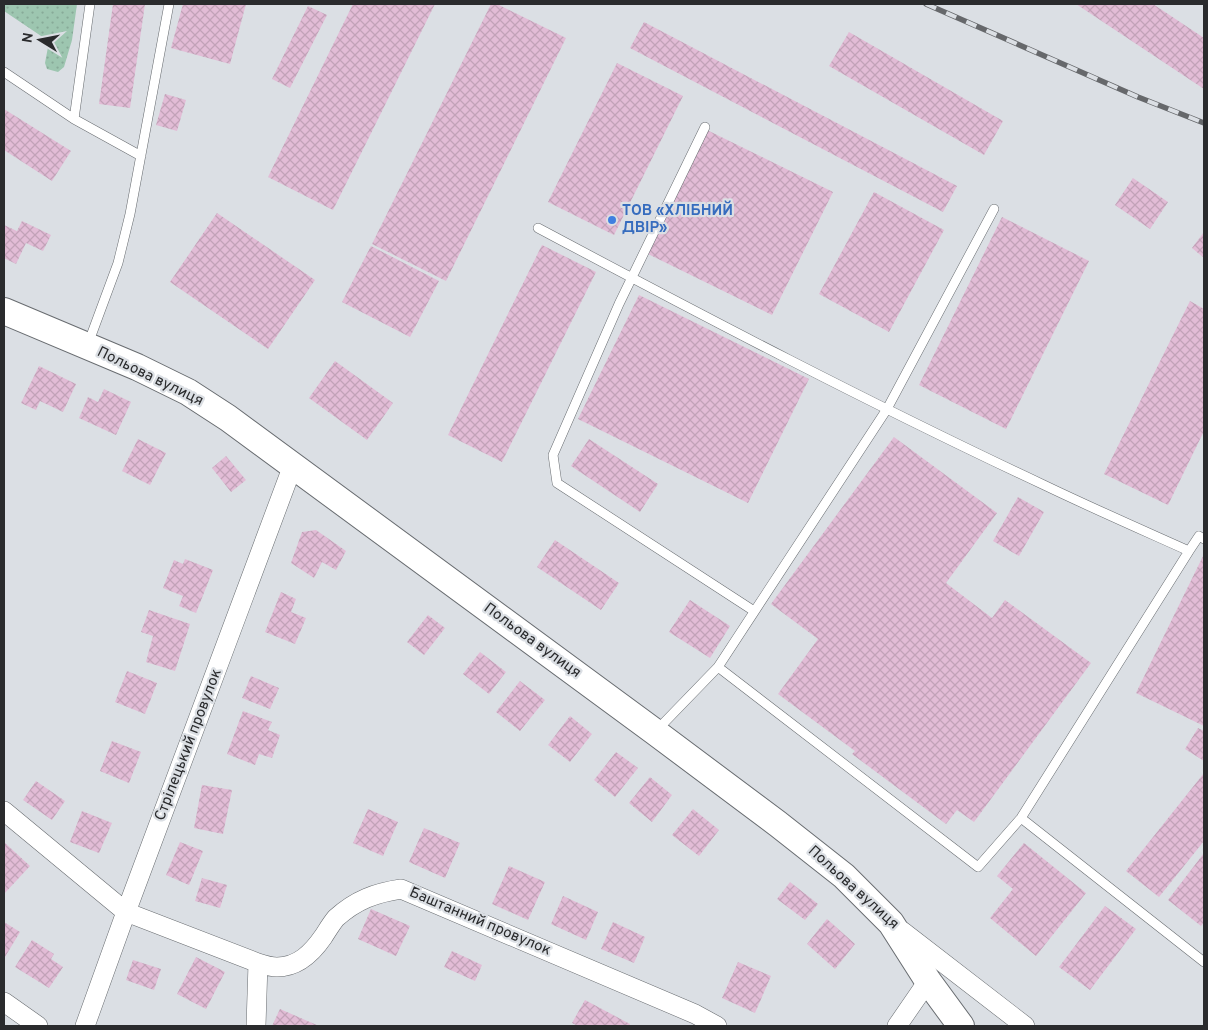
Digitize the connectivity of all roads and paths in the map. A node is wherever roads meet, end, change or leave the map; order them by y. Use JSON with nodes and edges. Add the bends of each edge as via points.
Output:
{"nodes":[{"id":1,"x":90,"y":4,"type":"edge"},
{"id":2,"x":169,"y":4,"type":"edge"},
{"id":3,"x":4,"y":72,"type":"edge"},
{"id":4,"x":74,"y":119,"type":"junction"},
{"id":5,"x":705,"y":127,"type":"dead end"},
{"id":6,"x":141,"y":156,"type":"junction"},
{"id":7,"x":994,"y":209,"type":"dead end"},
{"id":8,"x":538,"y":228,"type":"dead end"},
{"id":9,"x":632,"y":278,"type":"junction"},
{"id":10,"x":4,"y":311,"type":"edge"},
{"id":11,"x":87,"y":347,"type":"junction"},
{"id":12,"x":887,"y":409,"type":"junction"},
{"id":13,"x":293,"y":465,"type":"junction"},
{"id":14,"x":1204,"y":539,"type":"edge"},
{"id":15,"x":1188,"y":551,"type":"junction"},
{"id":16,"x":754,"y":611,"type":"junction"},
{"id":17,"x":718,"y":667,"type":"junction"},
{"id":18,"x":655,"y":732,"type":"junction"},
{"id":19,"x":4,"y":811,"type":"edge"},
{"id":20,"x":1022,"y":818,"type":"junction"},
{"id":21,"x":126,"y":912,"type":"junction"},
{"id":22,"x":891,"y":923,"type":"junction"},
{"id":23,"x":1204,"y":962,"type":"edge"},
{"id":24,"x":258,"y":963,"type":"junction"},
{"id":25,"x":928,"y":982,"type":"junction"},
{"id":26,"x":4,"y":1002,"type":"edge"},
{"id":27,"x":38,"y":1026,"type":"edge"},
{"id":28,"x":85,"y":1026,"type":"edge"},
{"id":29,"x":256,"y":1026,"type":"edge"},
{"id":30,"x":717,"y":1026,"type":"edge"},
{"id":31,"x":896,"y":1026,"type":"edge"},
{"id":32,"x":961,"y":1026,"type":"edge"},
{"id":33,"x":1025,"y":1026,"type":"edge"}],
"edges":[{"from":1,"to":4,"type":"lane"},
{"from":2,"to":6,"type":"lane"},
{"from":3,"to":4,"type":"lane"},
{"from":4,"to":6,"type":"lane"},
{"from":5,"to":9,"type":"lane"},
{"from":6,"to":11,"type":"lane","via":[[118,263]]},
{"from":7,"to":12,"type":"lane"},
{"from":8,"to":9,"type":"lane"},
{"from":9,"to":12,"type":"lane"},
{"from":9,"to":16,"type":"lane","via":[[553,455],[557,483]]},
{"from":10,"to":11,"type":"main road","name":"Польова вулиця"},
{"from":11,"to":13,"type":"main road","name":"Польова вулиця","via":[[188,392]]},
{"from":12,"to":15,"type":"lane"},
{"from":12,"to":16,"type":"lane"},
{"from":13,"to":18,"type":"main road","name":"Польова вулиця"},
{"from":13,"to":21,"type":"street","name":"Стрілецький провулок"},
{"from":14,"to":15,"type":"lane","via":[[1199,536]]},
{"from":15,"to":20,"type":"lane"},
{"from":16,"to":17,"type":"lane"},
{"from":17,"to":18,"type":"lane"},
{"from":17,"to":20,"type":"lane","via":[[978,867]]},
{"from":18,"to":22,"type":"main road","name":"Польова вулиця","via":[[844,876]]},
{"from":19,"to":21,"type":"street","name":"Баштанний провулок"},
{"from":20,"to":23,"type":"lane"},
{"from":21,"to":24,"type":"street","name":"Баштанний провулок"},
{"from":21,"to":28,"type":"street","name":"Стрілецький провулок"},
{"from":22,"to":25,"type":"main road"},
{"from":22,"to":33,"type":"street","name":"Польова вулиця"},
{"from":24,"to":29,"type":"street"},
{"from":24,"to":30,"type":"street","name":"Баштанний провулок","via":[[276,967],[304,959],[336,919],[362,899],[401,888]]},
{"from":25,"to":31,"type":"street"},
{"from":25,"to":32,"type":"main road"},
{"from":26,"to":27,"type":"street"}]}
